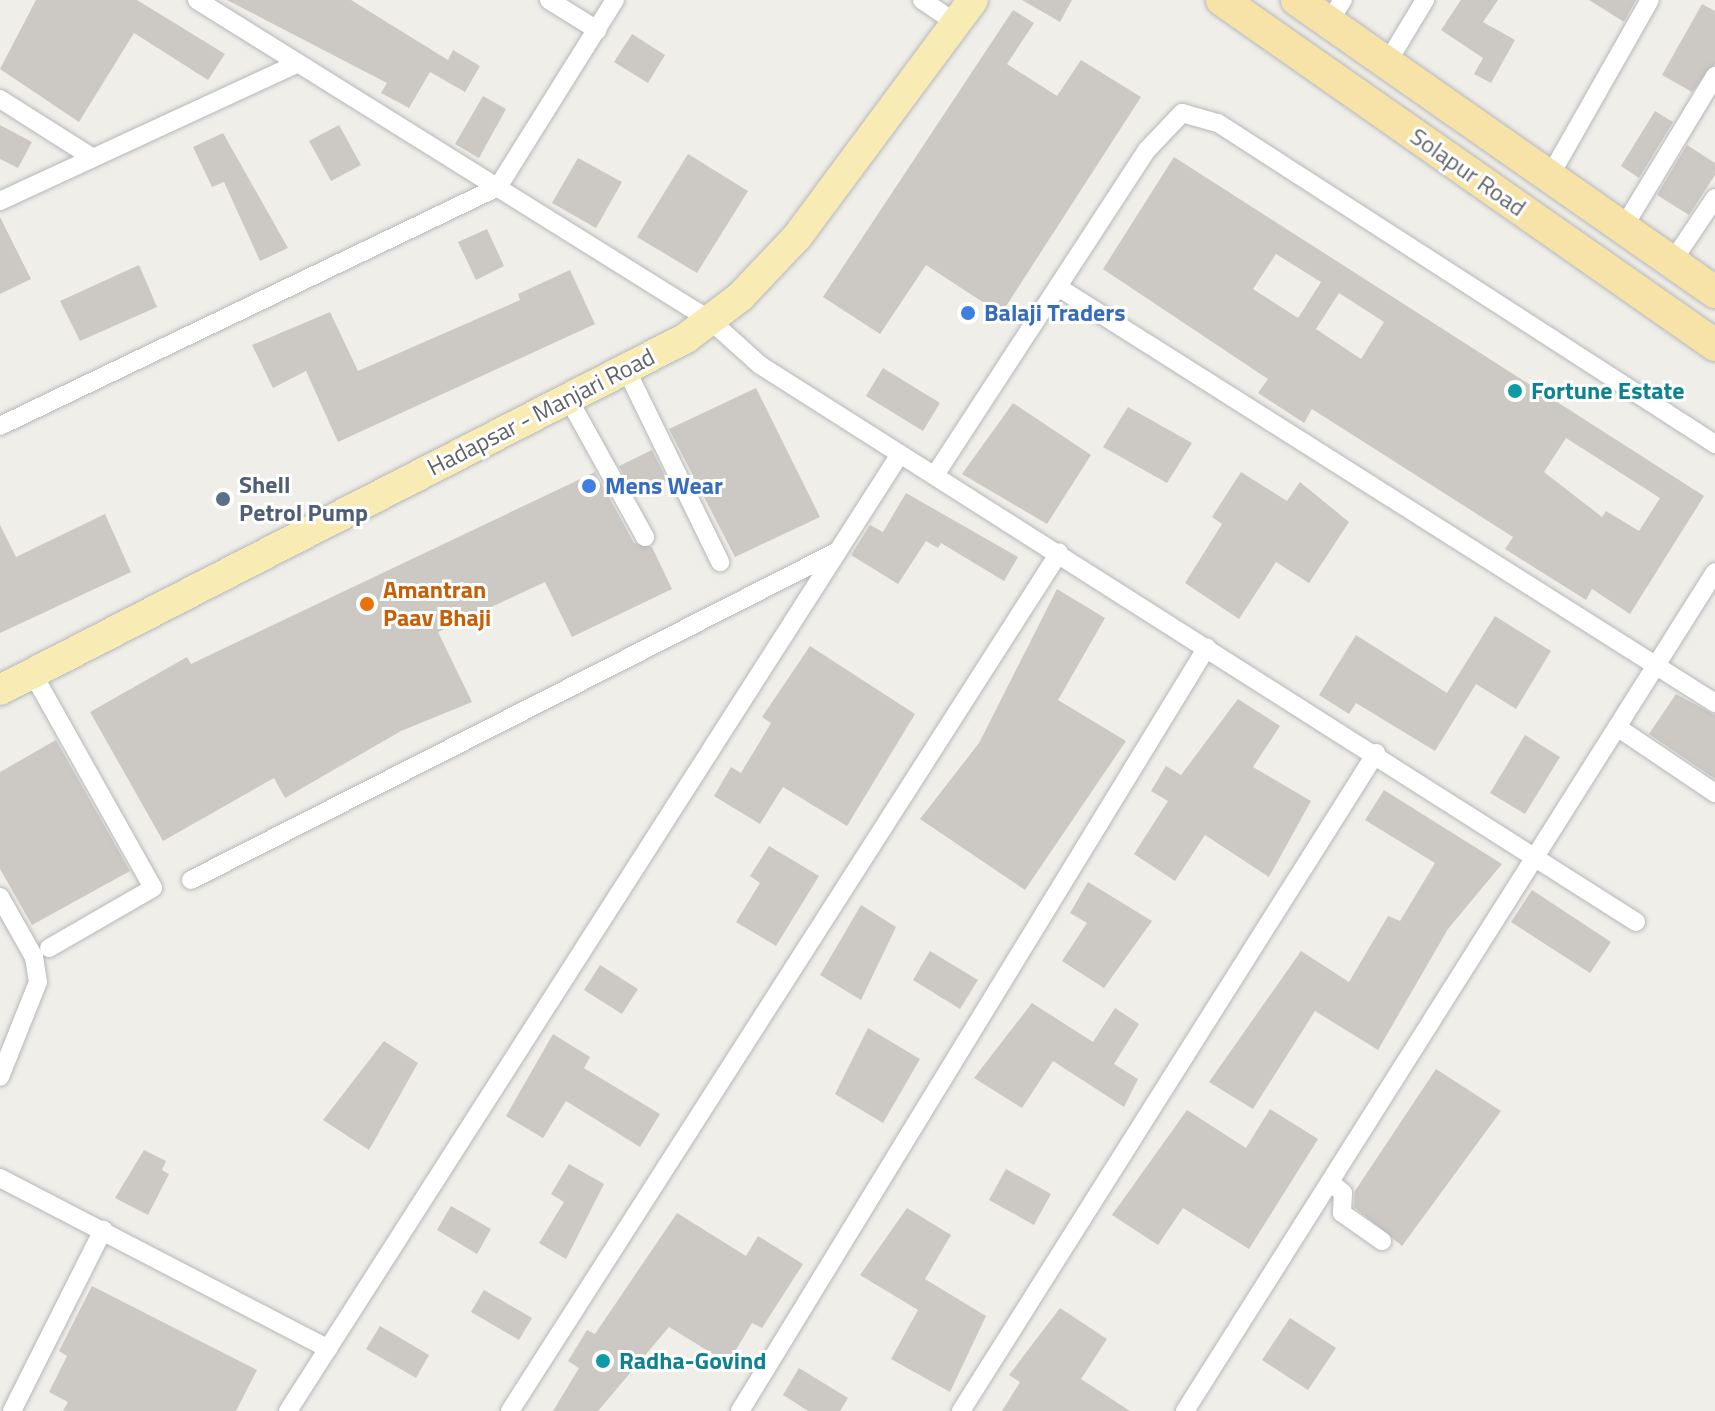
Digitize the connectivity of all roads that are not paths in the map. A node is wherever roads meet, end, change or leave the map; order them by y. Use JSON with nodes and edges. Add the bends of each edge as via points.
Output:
{"nodes":[{"id":1,"x":197,"y":0,"type":"edge"},
{"id":2,"x":549,"y":0,"type":"edge"},
{"id":3,"x":615,"y":0,"type":"edge"},
{"id":4,"x":922,"y":0,"type":"edge"},
{"id":5,"x":1222,"y":0,"type":"edge"},
{"id":6,"x":1297,"y":0,"type":"edge"},
{"id":7,"x":1425,"y":0,"type":"edge"},
{"id":8,"x":1650,"y":0,"type":"edge"},
{"id":9,"x":1336,"y":11,"type":"edge"},
{"id":10,"x":964,"y":12,"type":"edge"},
{"id":11,"x":597,"y":30,"type":"junction"},
{"id":12,"x":298,"y":63,"type":"junction"},
{"id":13,"x":1387,"y":63,"type":"junction"},
{"id":14,"x":1715,"y":76,"type":"edge"},
{"id":15,"x":0,"y":99,"type":"edge"},
{"id":16,"x":93,"y":158,"type":"junction"},
{"id":17,"x":1551,"y":174,"type":"junction"},
{"id":18,"x":498,"y":187,"type":"junction"},
{"id":19,"x":1715,"y":198,"type":"edge"},
{"id":20,"x":0,"y":201,"type":"edge"},
{"id":21,"x":1623,"y":228,"type":"junction"},
{"id":22,"x":1672,"y":262,"type":"junction"},
{"id":23,"x":1058,"y":287,"type":"junction"},
{"id":24,"x":1715,"y":292,"type":"edge"},
{"id":25,"x":710,"y":320,"type":"junction"},
{"id":26,"x":1715,"y":345,"type":"edge"},
{"id":27,"x":626,"y":369,"type":"junction"},
{"id":28,"x":568,"y":398,"type":"junction"},
{"id":29,"x":0,"y":426,"type":"edge"},
{"id":30,"x":1715,"y":444,"type":"edge"},
{"id":31,"x":900,"y":454,"type":"junction"},
{"id":32,"x":935,"y":475,"type":"junction"},
{"id":33,"x":645,"y":537,"type":"dead end"},
{"id":34,"x":839,"y":551,"type":"junction"},
{"id":35,"x":1059,"y":553,"type":"junction"},
{"id":36,"x":720,"y":562,"type":"dead end"},
{"id":37,"x":1712,"y":583,"type":"edge"},
{"id":38,"x":1207,"y":647,"type":"junction"},
{"id":39,"x":1657,"y":664,"type":"junction"},
{"id":40,"x":33,"y":674,"type":"junction"},
{"id":41,"x":0,"y":690,"type":"edge"},
{"id":42,"x":1715,"y":703,"type":"edge"},
{"id":43,"x":1617,"y":727,"type":"junction"},
{"id":44,"x":1376,"y":753,"type":"junction"},
{"id":45,"x":1715,"y":793,"type":"edge"},
{"id":46,"x":1537,"y":854,"type":"junction"},
{"id":47,"x":191,"y":880,"type":"dead end"},
{"id":48,"x":0,"y":897,"type":"edge"},
{"id":49,"x":1636,"y":922,"type":"dead end"},
{"id":50,"x":49,"y":948,"type":"dead end"},
{"id":51,"x":0,"y":1077,"type":"edge"},
{"id":52,"x":0,"y":1178,"type":"edge"},
{"id":53,"x":1330,"y":1182,"type":"junction"},
{"id":54,"x":103,"y":1230,"type":"junction"},
{"id":55,"x":1382,"y":1241,"type":"dead end"},
{"id":56,"x":328,"y":1349,"type":"junction"},
{"id":57,"x":13,"y":1411,"type":"edge"},
{"id":58,"x":288,"y":1411,"type":"edge"},
{"id":59,"x":510,"y":1411,"type":"edge"},
{"id":60,"x":740,"y":1411,"type":"edge"},
{"id":61,"x":961,"y":1411,"type":"edge"},
{"id":62,"x":1185,"y":1411,"type":"edge"}],
"edges":[{"from":1,"to":12,"type":"street"},
{"from":2,"to":11,"type":"street"},
{"from":3,"to":11,"type":"street"},
{"from":4,"to":10,"type":"street"},
{"from":5,"to":26,"type":"highway","name":"Solapur Road"},
{"from":6,"to":9,"type":"highway","name":"Solapur Road"},
{"from":7,"to":13,"type":"street"},
{"from":8,"to":17,"type":"street"},
{"from":9,"to":13,"type":"highway","name":"Solapur Road"},
{"from":10,"to":25,"type":"main road","name":"Hadapsar - Manjari Road","via":[[797,237]]},
{"from":11,"to":18,"type":"street"},
{"from":12,"to":16,"type":"street"},
{"from":12,"to":18,"type":"street"},
{"from":13,"to":17,"type":"highway","name":"Solapur Road"},
{"from":14,"to":21,"type":"street"},
{"from":15,"to":16,"type":"street"},
{"from":16,"to":20,"type":"street"},
{"from":17,"to":21,"type":"highway","name":"Solapur Road"},
{"from":18,"to":25,"type":"street"},
{"from":18,"to":29,"type":"street"},
{"from":19,"to":22,"type":"street"},
{"from":21,"to":22,"type":"highway","name":"Solapur Road"},
{"from":22,"to":24,"type":"highway","name":"Solapur Road"},
{"from":23,"to":30,"type":"street","via":[[1147,150],[1182,113],[1218,123]]},
{"from":23,"to":32,"type":"street"},
{"from":23,"to":39,"type":"street"},
{"from":25,"to":27,"type":"main road","name":"Hadapsar - Manjari Road"},
{"from":25,"to":31,"type":"street","via":[[760,365]]},
{"from":27,"to":28,"type":"main road","name":"Hadapsar - Manjari Road"},
{"from":27,"to":36,"type":"street"},
{"from":28,"to":33,"type":"street"},
{"from":28,"to":40,"type":"main road","name":"Hadapsar - Manjari Road"},
{"from":31,"to":32,"type":"street"},
{"from":31,"to":34,"type":"street"},
{"from":32,"to":35,"type":"street"},
{"from":34,"to":47,"type":"street"},
{"from":34,"to":56,"type":"street"},
{"from":35,"to":38,"type":"street"},
{"from":35,"to":59,"type":"street"},
{"from":37,"to":39,"type":"street"},
{"from":38,"to":44,"type":"street"},
{"from":38,"to":60,"type":"street"},
{"from":39,"to":42,"type":"street"},
{"from":39,"to":43,"type":"street"},
{"from":40,"to":41,"type":"main road","name":"Hadapsar - Manjari Road"},
{"from":40,"to":50,"type":"street","via":[[153,888]]},
{"from":43,"to":45,"type":"street"},
{"from":43,"to":46,"type":"street"},
{"from":44,"to":46,"type":"street"},
{"from":44,"to":61,"type":"street"},
{"from":46,"to":49,"type":"street"},
{"from":46,"to":53,"type":"street"},
{"from":48,"to":51,"type":"street","via":[[34,957],[38,982]]},
{"from":52,"to":54,"type":"street"},
{"from":53,"to":55,"type":"street","via":[[1343,1193],[1342,1213]]},
{"from":53,"to":62,"type":"street"},
{"from":54,"to":56,"type":"street"},
{"from":54,"to":57,"type":"street"},
{"from":56,"to":58,"type":"street"}]}
